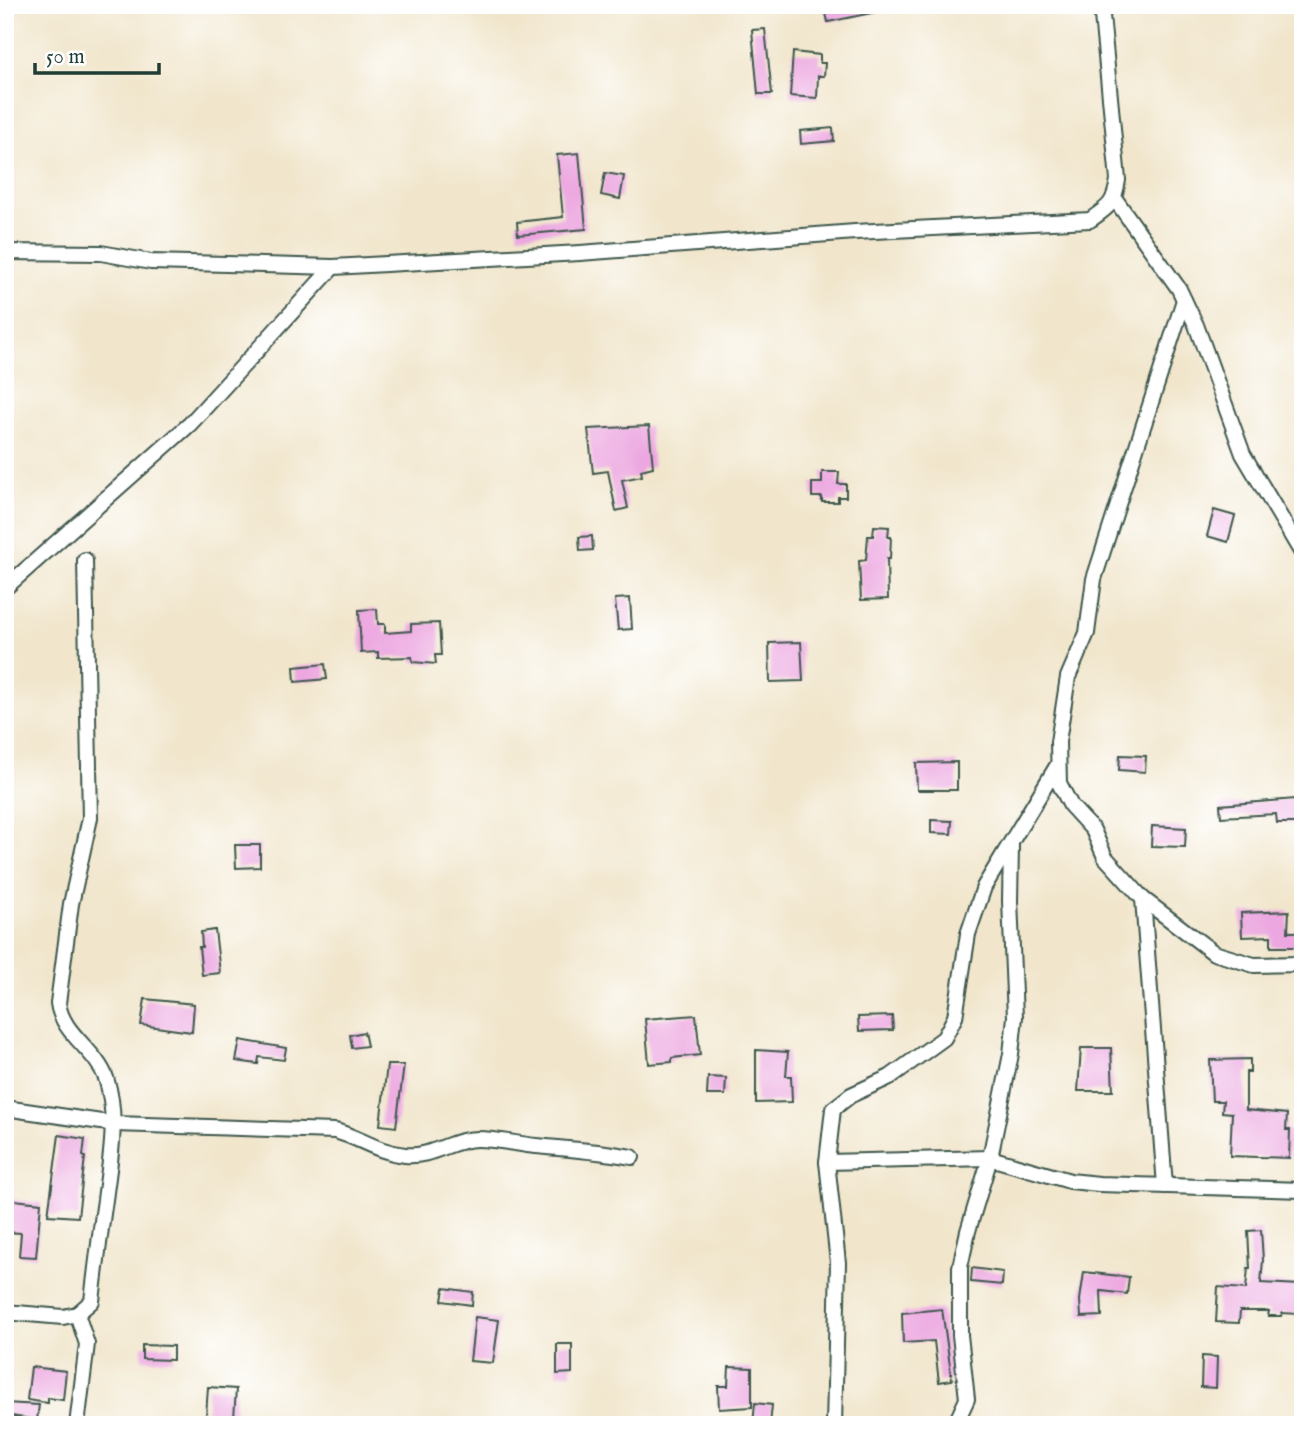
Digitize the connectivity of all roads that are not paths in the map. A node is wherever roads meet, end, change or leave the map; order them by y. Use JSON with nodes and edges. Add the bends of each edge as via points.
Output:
{"nodes":[{"id":1,"x":1101,"y":5,"type":"edge"},
{"id":2,"x":1115,"y":199,"type":"junction"},
{"id":3,"x":5,"y":252,"type":"edge"},
{"id":4,"x":333,"y":267,"type":"junction"},
{"id":5,"x":1184,"y":300,"type":"junction"},
{"id":6,"x":1303,"y":555,"type":"edge"},
{"id":7,"x":85,"y":560,"type":"dead end"},
{"id":8,"x":5,"y":589,"type":"edge"},
{"id":9,"x":1057,"y":766,"type":"junction"},
{"id":10,"x":1011,"y":844,"type":"junction"},
{"id":11,"x":1143,"y":899,"type":"junction"},
{"id":12,"x":1303,"y":964,"type":"edge"},
{"id":13,"x":5,"y":1108,"type":"edge"},
{"id":14,"x":115,"y":1124,"type":"junction"},
{"id":15,"x":632,"y":1157,"type":"dead end"},
{"id":16,"x":990,"y":1158,"type":"junction"},
{"id":17,"x":827,"y":1162,"type":"junction"},
{"id":18,"x":1165,"y":1186,"type":"junction"},
{"id":19,"x":1303,"y":1190,"type":"edge"},
{"id":20,"x":5,"y":1312,"type":"edge"},
{"id":21,"x":77,"y":1314,"type":"junction"},
{"id":22,"x":836,"y":1423,"type":"edge"},
{"id":23,"x":78,"y":1425,"type":"edge"},
{"id":24,"x":955,"y":1425,"type":"edge"}],
"edges":[{"from":1,"to":2,"type":"street","via":[[1117,156]]},
{"from":2,"to":4,"type":"street","via":[[1090,220]]},
{"from":2,"to":5,"type":"street"},
{"from":3,"to":4,"type":"street"},
{"from":4,"to":8,"type":"street","via":[[190,424]]},
{"from":5,"to":6,"type":"street","via":[[1243,454]]},
{"from":5,"to":9,"type":"street","via":[[1094,579],[1087,633],[1068,677]]},
{"from":7,"to":14,"type":"street","via":[[90,818],[71,904],[58,1003],[67,1026],[98,1060]]},
{"from":9,"to":10,"type":"street"},
{"from":9,"to":11,"type":"street","via":[[1059,783],[1071,806],[1093,830],[1105,858]]},
{"from":10,"to":16,"type":"street","via":[[1015,1017]]},
{"from":10,"to":17,"type":"street","via":[[984,887],[968,934],[955,1017],[944,1038],[833,1110]]},
{"from":11,"to":12,"type":"street","via":[[1214,953],[1254,965]]},
{"from":11,"to":18,"type":"street"},
{"from":13,"to":14,"type":"street"},
{"from":14,"to":15,"type":"street","via":[[335,1131],[370,1147],[409,1156],[475,1139]]},
{"from":14,"to":21,"type":"street","via":[[92,1301]]},
{"from":16,"to":17,"type":"street"},
{"from":16,"to":18,"type":"street","via":[[1070,1181]]},
{"from":16,"to":24,"type":"street","via":[[961,1267],[960,1335],[967,1399]]},
{"from":17,"to":22,"type":"street","via":[[838,1263]]},
{"from":18,"to":19,"type":"street"},
{"from":20,"to":21,"type":"street"},
{"from":21,"to":23,"type":"street","via":[[87,1344]]}]}
